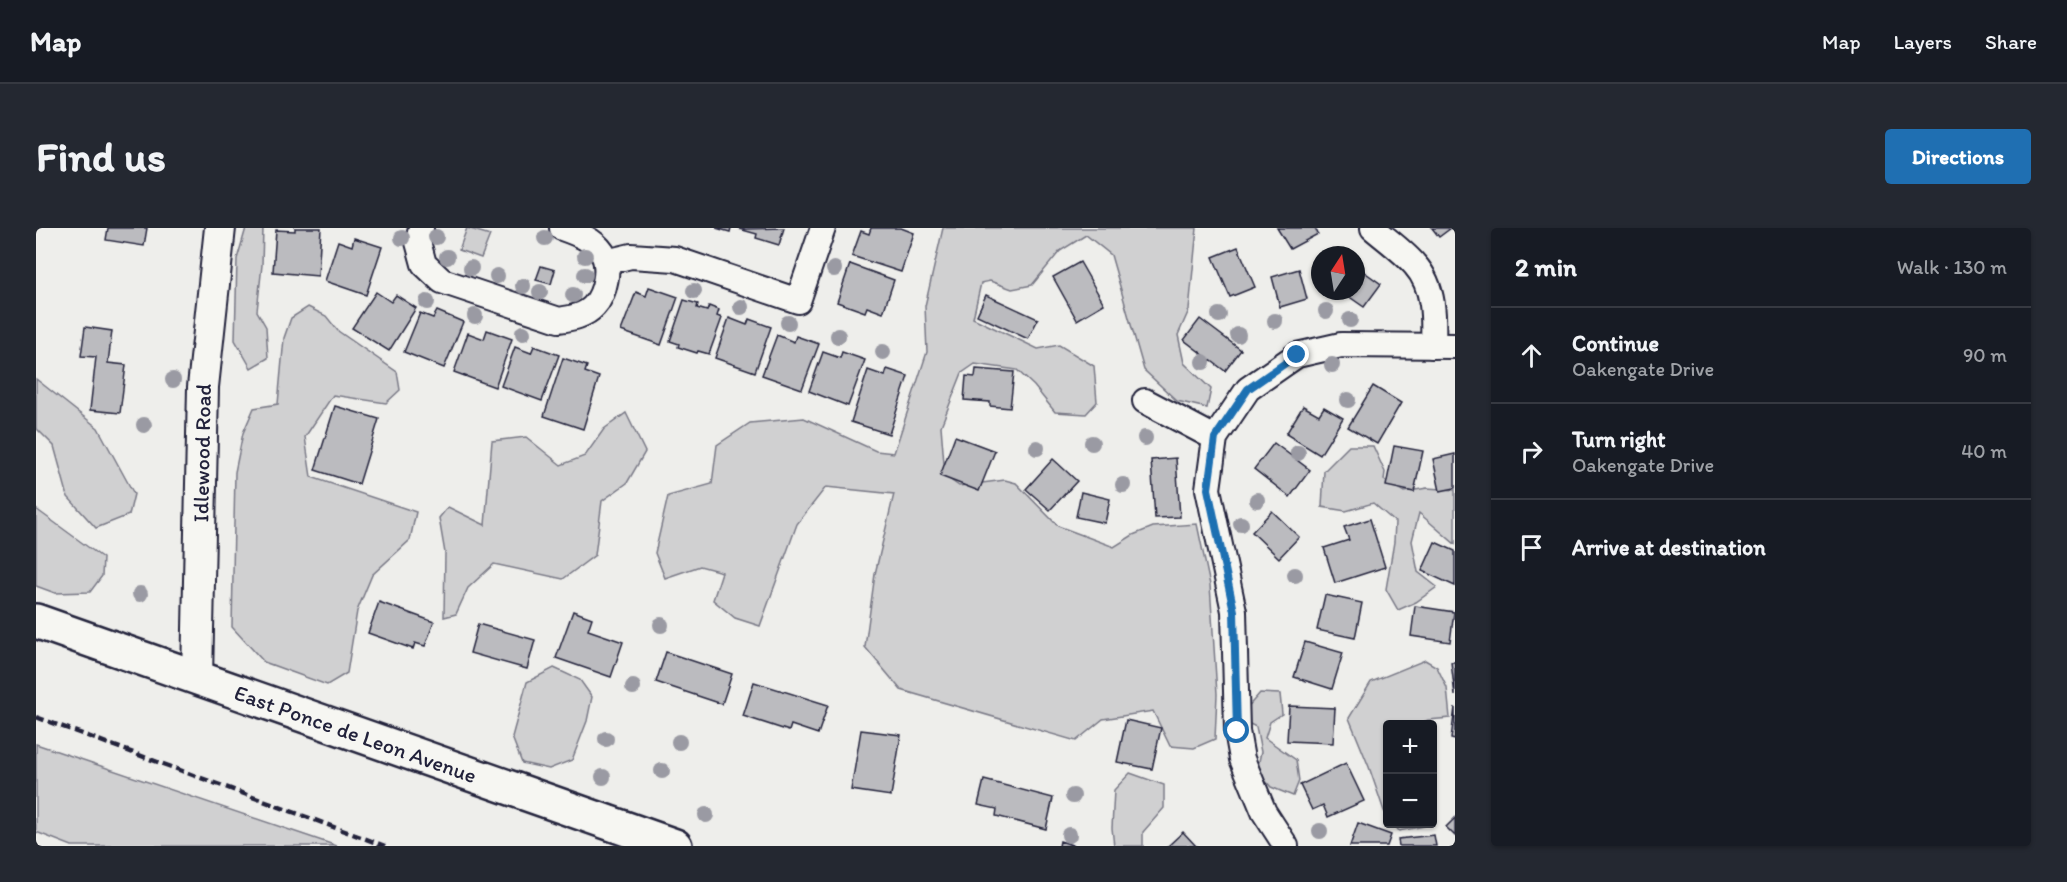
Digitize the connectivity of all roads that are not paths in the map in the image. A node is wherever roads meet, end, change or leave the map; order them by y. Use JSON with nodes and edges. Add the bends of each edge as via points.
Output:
{"nodes":[{"id":1,"x":220,"y":228,"type":"edge"},
{"id":2,"x":421,"y":228,"type":"edge"},
{"id":3,"x":562,"y":228,"type":"edge"},
{"id":4,"x":823,"y":228,"type":"edge"},
{"id":5,"x":1373,"y":228,"type":"edge"},
{"id":6,"x":606,"y":262,"type":"junction"},
{"id":7,"x":1444,"y":346,"type":"edge"},
{"id":8,"x":1145,"y":401,"type":"dead end"},
{"id":9,"x":1215,"y":438,"type":"junction"},
{"id":10,"x":36,"y":621,"type":"edge"},
{"id":11,"x":197,"y":678,"type":"junction"},
{"id":12,"x":675,"y":846,"type":"edge"},
{"id":13,"x":1286,"y":846,"type":"edge"}],
"edges":[{"from":1,"to":11,"type":"street","name":"Idlewood Road","via":[[203,387]]},
{"from":2,"to":6,"type":"street","via":[[418,242],[424,264],[442,281],[560,320],[578,317],[594,306],[605,285]]},
{"from":3,"to":6,"type":"street","via":[[584,237],[601,251]]},
{"from":4,"to":6,"type":"street","via":[[798,300],[675,259],[632,256]]},
{"from":5,"to":7,"type":"street","via":[[1417,266],[1430,292]]},
{"from":7,"to":9,"type":"street","via":[[1341,345],[1297,355],[1248,389]]},
{"from":8,"to":9,"type":"street"},
{"from":9,"to":13,"type":"street","via":[[1208,489],[1234,611],[1237,731],[1242,759],[1264,812]]},
{"from":10,"to":11,"type":"main road","name":"East Ponce de Leon Avenue"},
{"from":11,"to":12,"type":"main road","name":"East Ponce de Leon Avenue"}]}
